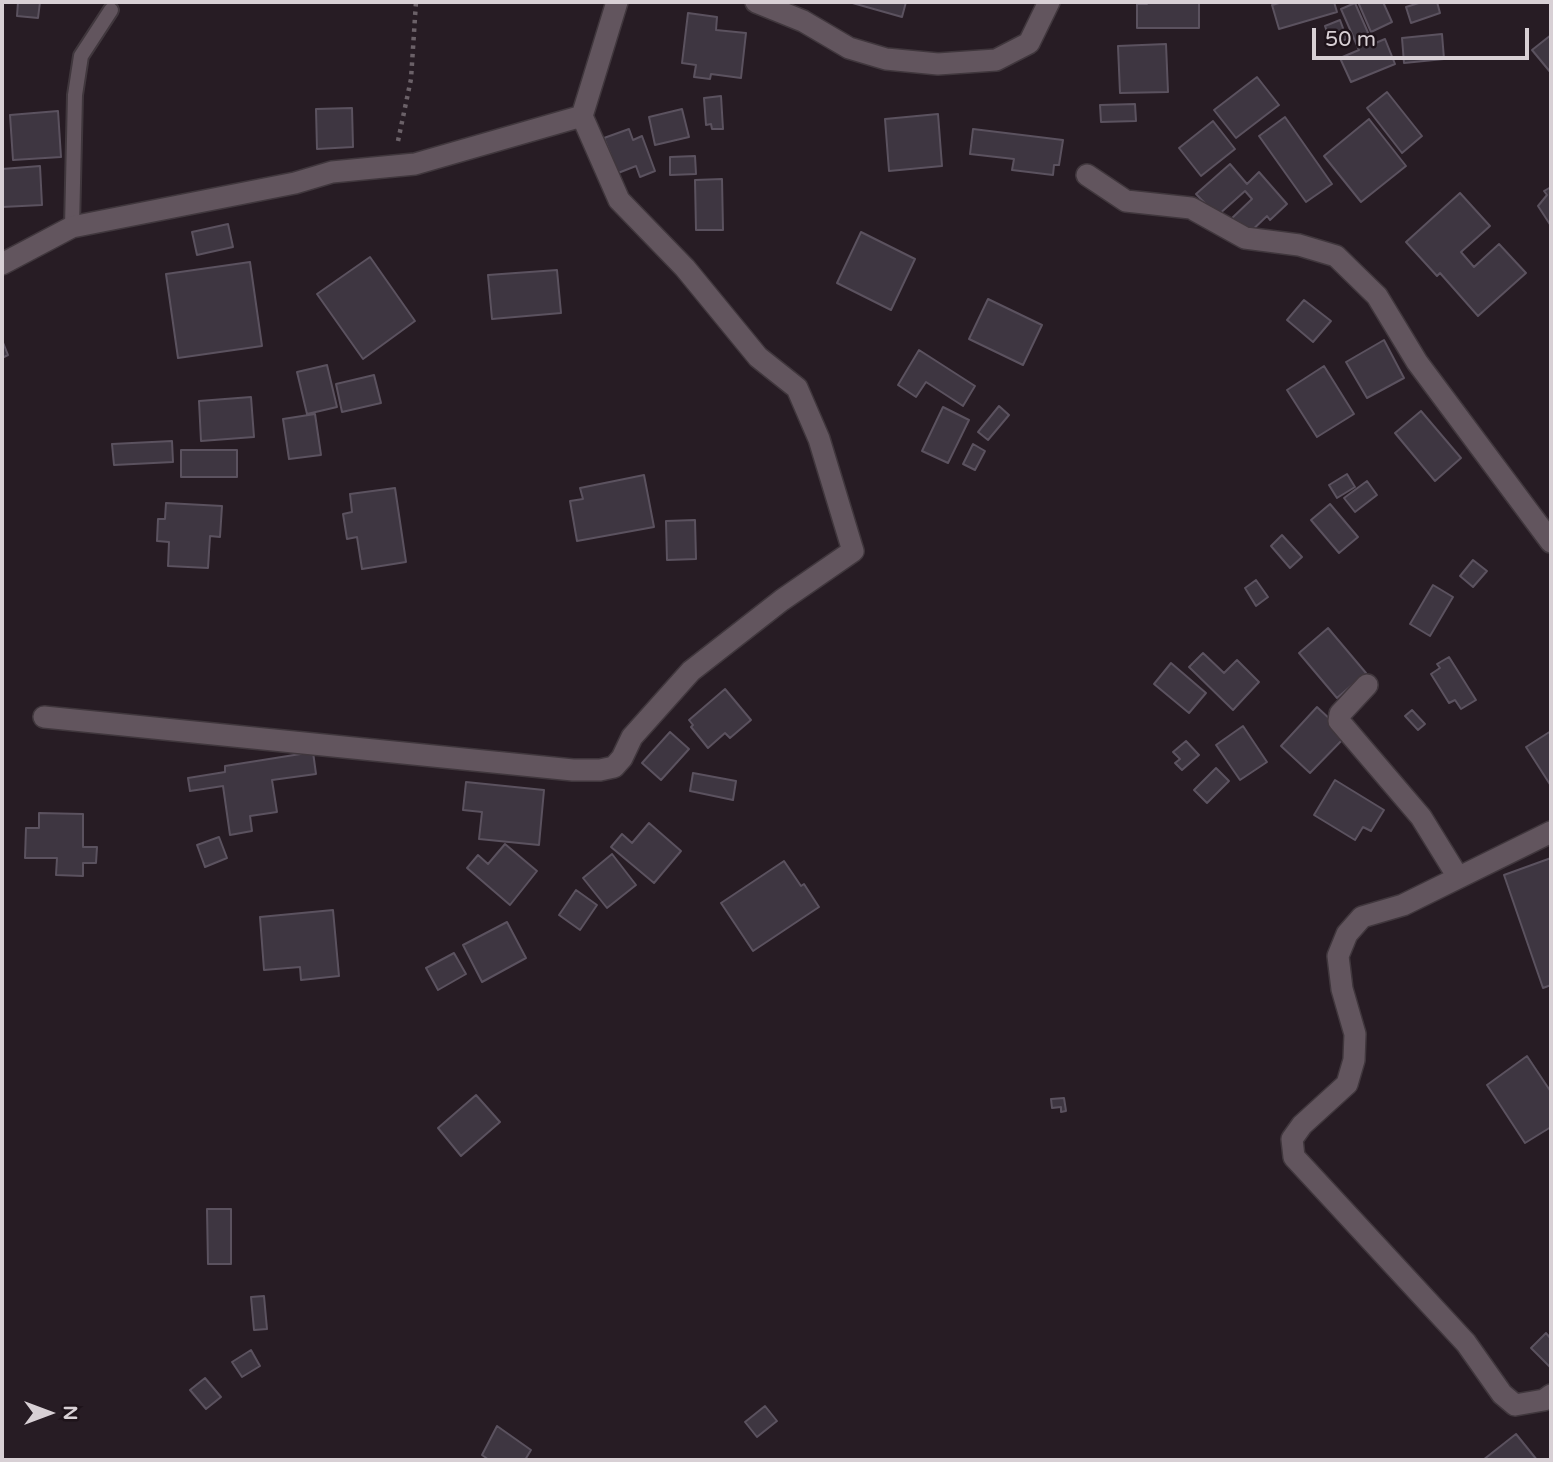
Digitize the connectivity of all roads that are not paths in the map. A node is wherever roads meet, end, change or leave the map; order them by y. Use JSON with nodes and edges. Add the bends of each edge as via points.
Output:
{"nodes":[{"id":1,"x":617,"y":2,"type":"edge"},
{"id":2,"x":756,"y":2,"type":"edge"},
{"id":3,"x":1049,"y":2,"type":"edge"},
{"id":4,"x":111,"y":10,"type":"dead end"},
{"id":5,"x":582,"y":116,"type":"junction"},
{"id":6,"x":1087,"y":175,"type":"dead end"},
{"id":7,"x":72,"y":227,"type":"junction"},
{"id":8,"x":2,"y":264,"type":"edge"},
{"id":9,"x":1551,"y":541,"type":"edge"},
{"id":10,"x":1367,"y":685,"type":"dead end"},
{"id":11,"x":44,"y":717,"type":"dead end"},
{"id":12,"x":1551,"y":832,"type":"edge"},
{"id":13,"x":1458,"y":877,"type":"junction"},
{"id":14,"x":1551,"y":1395,"type":"edge"}],
"edges":[{"from":1,"to":5,"type":"street"},
{"from":2,"to":3,"type":"street","via":[[803,21],[849,48],[886,59],[938,64],[996,60],[1029,43]]},
{"from":4,"to":7,"type":"lane","via":[[81,55],[75,96]]},
{"from":5,"to":7,"type":"street","via":[[415,164],[332,173]]},
{"from":5,"to":11,"type":"street","via":[[619,200],[685,268],[758,357],[797,388],[819,439],[853,551],[691,671],[632,737],[614,767],[600,770]]},
{"from":6,"to":9,"type":"street","via":[[1126,201],[1191,208],[1245,238],[1299,245],[1336,256],[1377,296],[1417,362]]},
{"from":7,"to":8,"type":"street"},
{"from":10,"to":13,"type":"street","via":[[1340,714],[1339,721],[1421,817]]},
{"from":12,"to":13,"type":"street"},
{"from":13,"to":14,"type":"street","via":[[1403,905],[1362,917],[1347,934],[1338,956],[1355,1034],[1354,1060],[1347,1084],[1292,1139],[1294,1157],[1466,1343],[1502,1394],[1515,1405]]}]}
